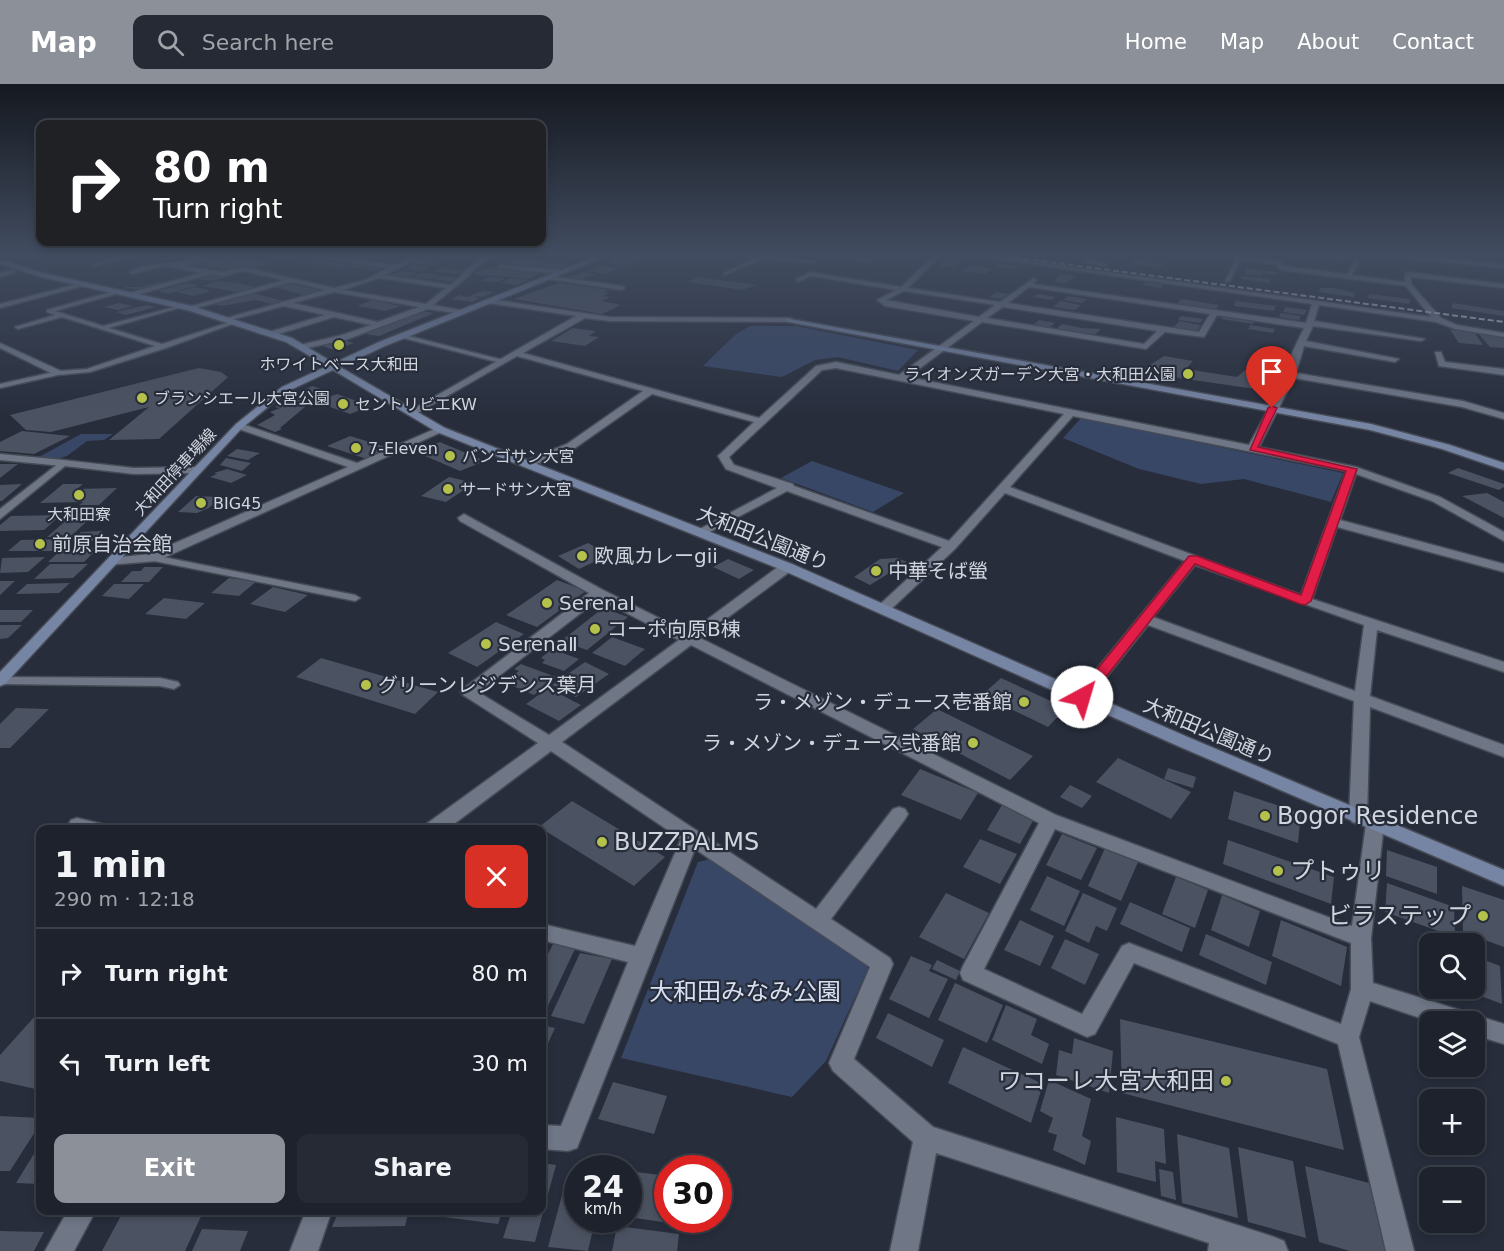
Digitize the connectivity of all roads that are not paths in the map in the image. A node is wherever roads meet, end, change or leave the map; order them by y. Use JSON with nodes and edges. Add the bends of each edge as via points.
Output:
{"nodes":[{"id":1,"x":58,"y":308,"type":"edge"},
{"id":2,"x":178,"y":308,"type":"edge"},
{"id":3,"x":189,"y":308,"type":"edge"},
{"id":4,"x":269,"y":308,"type":"edge"},
{"id":5,"x":309,"y":308,"type":"edge"},
{"id":6,"x":423,"y":308,"type":"edge"},
{"id":7,"x":436,"y":308,"type":"edge"},
{"id":8,"x":468,"y":308,"type":"edge"},
{"id":9,"x":540,"y":308,"type":"edge"},
{"id":10,"x":912,"y":308,"type":"edge"},
{"id":11,"x":995,"y":308,"type":"edge"},
{"id":12,"x":1037,"y":308,"type":"edge"},
{"id":13,"x":1187,"y":308,"type":"edge"},
{"id":14,"x":1223,"y":308,"type":"edge"},
{"id":15,"x":1314,"y":308,"type":"edge"},
{"id":16,"x":1355,"y":308,"type":"edge"},
{"id":17,"x":1428,"y":308,"type":"edge"},
{"id":18,"x":458,"y":312,"type":"junction"},
{"id":19,"x":1218,"y":313,"type":"junction"},
{"id":20,"x":334,"y":314,"type":"junction"},
{"id":21,"x":63,"y":315,"type":"junction"},
{"id":22,"x":584,"y":315,"type":"junction"},
{"id":23,"x":981,"y":320,"type":"junction"},
{"id":24,"x":1438,"y":320,"type":"junction"},
{"id":25,"x":231,"y":321,"type":"junction"},
{"id":26,"x":379,"y":324,"type":"junction"},
{"id":27,"x":1310,"y":324,"type":"junction"},
{"id":28,"x":18,"y":327,"type":"dead end"},
{"id":29,"x":105,"y":327,"type":"junction"},
{"id":30,"x":1162,"y":328,"type":"junction"},
{"id":31,"x":272,"y":334,"type":"junction"},
{"id":32,"x":1504,"y":335,"type":"edge"},
{"id":33,"x":401,"y":336,"type":"junction"},
{"id":34,"x":1420,"y":339,"type":"dead end"},
{"id":35,"x":1301,"y":343,"type":"junction"},
{"id":36,"x":0,"y":345,"type":"edge"},
{"id":37,"x":164,"y":347,"type":"junction"},
{"id":38,"x":303,"y":347,"type":"junction"},
{"id":39,"x":943,"y":348,"type":"junction"},
{"id":40,"x":514,"y":353,"type":"junction"},
{"id":41,"x":1438,"y":354,"type":"dead end"},
{"id":42,"x":1395,"y":358,"type":"dead end"},
{"id":43,"x":501,"y":361,"type":"junction"},
{"id":44,"x":331,"y":367,"type":"junction"},
{"id":45,"x":1504,"y":372,"type":"edge"},
{"id":46,"x":58,"y":373,"type":"junction"},
{"id":47,"x":1291,"y":375,"type":"junction"},
{"id":48,"x":901,"y":378,"type":"junction"},
{"id":49,"x":0,"y":387,"type":"edge"},
{"id":50,"x":651,"y":390,"type":"junction"},
{"id":51,"x":1272,"y":408,"type":"junction"},
{"id":52,"x":1071,"y":412,"type":"junction"},
{"id":53,"x":411,"y":413,"type":"junction"},
{"id":54,"x":1504,"y":416,"type":"edge"},
{"id":55,"x":761,"y":421,"type":"junction"},
{"id":56,"x":239,"y":426,"type":"junction"},
{"id":57,"x":441,"y":430,"type":"junction"},
{"id":58,"x":1253,"y":448,"type":"junction"},
{"id":59,"x":0,"y":458,"type":"edge"},
{"id":60,"x":63,"y":463,"type":"junction"},
{"id":61,"x":527,"y":464,"type":"junction"},
{"id":62,"x":358,"y":467,"type":"junction"},
{"id":63,"x":1504,"y":467,"type":"edge"},
{"id":64,"x":1352,"y":469,"type":"junction"},
{"id":65,"x":197,"y":470,"type":"junction"},
{"id":66,"x":789,"y":486,"type":"junction"},
{"id":67,"x":1004,"y":489,"type":"junction"},
{"id":68,"x":3,"y":510,"type":"edge"},
{"id":69,"x":464,"y":518,"type":"dead end"},
{"id":70,"x":1333,"y":522,"type":"junction"},
{"id":71,"x":700,"y":532,"type":"junction"},
{"id":72,"x":1504,"y":537,"type":"edge"},
{"id":73,"x":951,"y":546,"type":"junction"},
{"id":74,"x":153,"y":558,"type":"junction"},
{"id":75,"x":1193,"y":559,"type":"junction"},
{"id":76,"x":112,"y":562,"type":"junction"},
{"id":77,"x":787,"y":567,"type":"junction"},
{"id":78,"x":1504,"y":568,"type":"edge"},
{"id":79,"x":598,"y":593,"type":"junction"},
{"id":80,"x":355,"y":597,"type":"dead end"},
{"id":81,"x":1305,"y":601,"type":"junction"},
{"id":82,"x":882,"y":610,"type":"junction"},
{"id":83,"x":1145,"y":619,"type":"junction"},
{"id":84,"x":1371,"y":623,"type":"junction"},
{"id":85,"x":692,"y":638,"type":"junction"},
{"id":86,"x":1504,"y":667,"type":"edge"},
{"id":87,"x":2,"y":676,"type":"edge"},
{"id":88,"x":174,"y":685,"type":"dead end"},
{"id":89,"x":1082,"y":697,"type":"junction"},
{"id":90,"x":1362,"y":699,"type":"junction"},
{"id":91,"x":551,"y":743,"type":"junction"},
{"id":92,"x":1504,"y":751,"type":"edge"},
{"id":93,"x":900,"y":814,"type":"dead end"},
{"id":94,"x":1050,"y":820,"type":"junction"},
{"id":95,"x":1367,"y":820,"type":"junction"},
{"id":96,"x":439,"y":825,"type":"edge"},
{"id":97,"x":691,"y":836,"type":"junction"},
{"id":98,"x":1504,"y":878,"type":"edge"},
{"id":99,"x":818,"y":922,"type":"junction"},
{"id":100,"x":546,"y":933,"type":"edge"},
{"id":101,"x":1361,"y":938,"type":"junction"},
{"id":102,"x":641,"y":956,"type":"junction"},
{"id":103,"x":1362,"y":989,"type":"junction"},
{"id":104,"x":1430,"y":1011,"type":"edge"},
{"id":105,"x":1485,"y":1028,"type":"edge"},
{"id":106,"x":1504,"y":1034,"type":"edge"},
{"id":107,"x":1348,"y":1037,"type":"junction"},
{"id":108,"x":546,"y":1137,"type":"edge"},
{"id":109,"x":926,"y":1137,"type":"junction"},
{"id":110,"x":80,"y":1215,"type":"edge"},
{"id":111,"x":317,"y":1215,"type":"edge"},
{"id":112,"x":1222,"y":1242,"type":"edge"},
{"id":113,"x":59,"y":1251,"type":"edge"},
{"id":114,"x":304,"y":1251,"type":"edge"},
{"id":115,"x":904,"y":1251,"type":"edge"},
{"id":116,"x":1274,"y":1251,"type":"edge"},
{"id":117,"x":1400,"y":1251,"type":"edge"}],
"edges":[{"from":1,"to":21,"type":"lane","via":[[49,311]]},
{"from":2,"to":29,"type":"lane"},
{"from":3,"to":25,"type":"street","name":"大和田公園通り"},
{"from":4,"to":25,"type":"street"},
{"from":5,"to":20,"type":"street"},
{"from":6,"to":26,"type":"street"},
{"from":7,"to":18,"type":"street"},
{"from":8,"to":18,"type":"street","name":"大和田停車場線"},
{"from":9,"to":22,"type":"street"},
{"from":10,"to":23,"type":"street"},
{"from":11,"to":23,"type":"street"},
{"from":12,"to":30,"type":"street"},
{"from":13,"to":19,"type":"street"},
{"from":14,"to":19,"type":"street"},
{"from":15,"to":27,"type":"street"},
{"from":16,"to":24,"type":"street"},
{"from":17,"to":24,"type":"street"},
{"from":18,"to":33,"type":"street","name":"大和田停車場線"},
{"from":19,"to":27,"type":"street"},
{"from":19,"to":30,"type":"street","via":[[1201,335]]},
{"from":20,"to":26,"type":"street"},
{"from":20,"to":31,"type":"street"},
{"from":21,"to":28,"type":"lane"},
{"from":21,"to":29,"type":"lane"},
{"from":22,"to":39,"type":"street","via":[[610,319],[788,320]]},
{"from":22,"to":40,"type":"street"},
{"from":23,"to":30,"type":"street","via":[[1146,347]]},
{"from":23,"to":39,"type":"street"},
{"from":24,"to":32,"type":"street","via":[[1455,327]]},
{"from":25,"to":31,"type":"street","name":"大和田公園通り"},
{"from":25,"to":37,"type":"lane"},
{"from":26,"to":38,"type":"street"},
{"from":27,"to":34,"type":"street"},
{"from":27,"to":35,"type":"street"},
{"from":29,"to":37,"type":"lane"},
{"from":31,"to":38,"type":"street","name":"大和田公園通り"},
{"from":33,"to":43,"type":"lane"},
{"from":33,"to":44,"type":"street","name":"大和田停車場線"},
{"from":35,"to":42,"type":"street"},
{"from":35,"to":47,"type":"street"},
{"from":36,"to":46,"type":"street"},
{"from":37,"to":46,"type":"lane","via":[[87,371]]},
{"from":38,"to":44,"type":"street","name":"大和田公園通り"},
{"from":39,"to":48,"type":"street"},
{"from":39,"to":51,"type":"street"},
{"from":40,"to":43,"type":"street"},
{"from":40,"to":50,"type":"street"},
{"from":41,"to":45,"type":"street","via":[[1442,364]]},
{"from":43,"to":53,"type":"street"},
{"from":44,"to":53,"type":"street","name":"大和田公園通り"},
{"from":44,"to":56,"type":"street","name":"大和田停車場線","via":[[285,389]]},
{"from":46,"to":49,"type":"lane"},
{"from":47,"to":51,"type":"street"},
{"from":47,"to":54,"type":"street","via":[[1463,404]]},
{"from":48,"to":52,"type":"street"},
{"from":48,"to":55,"type":"street","via":[[836,365],[819,368]]},
{"from":50,"to":55,"type":"street"},
{"from":50,"to":61,"type":"street","via":[[571,446]]},
{"from":51,"to":58,"type":"street"},
{"from":51,"to":63,"type":"street","via":[[1408,435]]},
{"from":52,"to":58,"type":"street"},
{"from":52,"to":67,"type":"street"},
{"from":53,"to":57,"type":"street","name":"大和田公園通り"},
{"from":55,"to":66,"type":"street","via":[[723,456],[730,467]]},
{"from":56,"to":62,"type":"street"},
{"from":56,"to":65,"type":"street","name":"大和田停車場線"},
{"from":57,"to":61,"type":"street","name":"大和田公園通り"},
{"from":57,"to":62,"type":"street"},
{"from":58,"to":64,"type":"street"},
{"from":59,"to":60,"type":"lane"},
{"from":60,"to":65,"type":"street","via":[[134,471]]},
{"from":60,"to":68,"type":"street"},
{"from":61,"to":71,"type":"street","name":"大和田公園通り"},
{"from":62,"to":74,"type":"street"},
{"from":64,"to":70,"type":"street"},
{"from":64,"to":72,"type":"street","via":[[1436,499]]},
{"from":65,"to":76,"type":"street","name":"大和田停車場線"},
{"from":66,"to":71,"type":"street"},
{"from":66,"to":73,"type":"street"},
{"from":67,"to":73,"type":"street"},
{"from":67,"to":75,"type":"street"},
{"from":69,"to":79,"type":"street"},
{"from":70,"to":78,"type":"street"},
{"from":70,"to":81,"type":"street"},
{"from":71,"to":77,"type":"street","name":"大和田公園通り"},
{"from":73,"to":82,"type":"street"},
{"from":74,"to":76,"type":"street"},
{"from":74,"to":80,"type":"lane"},
{"from":75,"to":81,"type":"street"},
{"from":75,"to":83,"type":"street"},
{"from":76,"to":87,"type":"street","name":"大和田停車場線"},
{"from":77,"to":82,"type":"street","name":"大和田公園通り"},
{"from":77,"to":85,"type":"street"},
{"from":79,"to":85,"type":"street"},
{"from":79,"to":91,"type":"street","via":[[468,692]]},
{"from":81,"to":84,"type":"street"},
{"from":82,"to":89,"type":"street","name":"大和田公園通り"},
{"from":83,"to":89,"type":"street"},
{"from":83,"to":90,"type":"street"},
{"from":84,"to":86,"type":"street"},
{"from":84,"to":90,"type":"street"},
{"from":85,"to":91,"type":"street"},
{"from":85,"to":94,"type":"street"},
{"from":87,"to":88,"type":"lane"},
{"from":89,"to":95,"type":"street","name":"大和田公園通り"},
{"from":90,"to":92,"type":"street"},
{"from":90,"to":95,"type":"street"},
{"from":91,"to":96,"type":"street"},
{"from":91,"to":97,"type":"street"},
{"from":93,"to":99,"type":"street"},
{"from":94,"to":101,"type":"street"},
{"from":94,"to":107,"type":"street","via":[[971,973],[1087,1027],[1129,952]]},
{"from":95,"to":98,"type":"street","name":"大和田公園通り"},
{"from":95,"to":101,"type":"street"},
{"from":97,"to":99,"type":"street"},
{"from":97,"to":102,"type":"street"},
{"from":99,"to":109,"type":"street","via":[[882,964],[842,1064]]},
{"from":100,"to":102,"type":"street"},
{"from":101,"to":103,"type":"street"},
{"from":102,"to":108,"type":"street","via":[[567,1139]]},
{"from":103,"to":104,"type":"street"},
{"from":103,"to":107,"type":"street"},
{"from":105,"to":106,"type":"street"},
{"from":107,"to":117,"type":"street"},
{"from":109,"to":112,"type":"street"},
{"from":109,"to":115,"type":"street"},
{"from":110,"to":113,"type":"street"},
{"from":111,"to":114,"type":"street"},
{"from":112,"to":116,"type":"street"}]}
